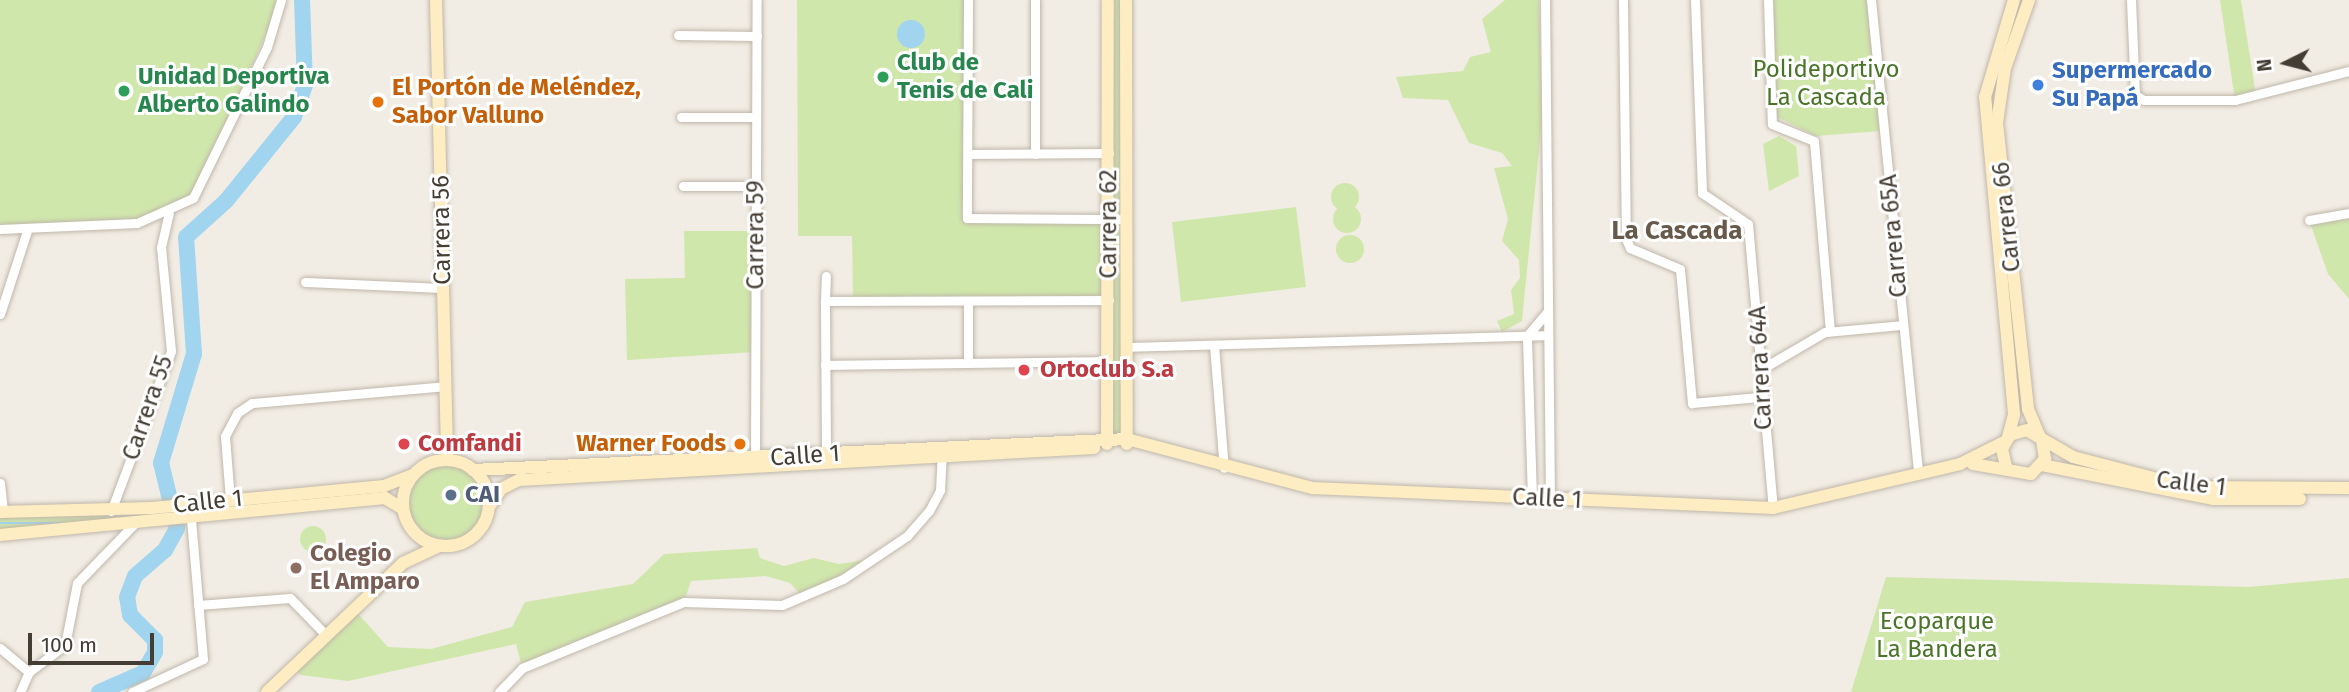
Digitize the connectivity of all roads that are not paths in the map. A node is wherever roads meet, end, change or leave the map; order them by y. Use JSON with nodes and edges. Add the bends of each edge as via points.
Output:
{"nodes":[{"id":1,"x":281,"y":0,"type":"edge"},
{"id":2,"x":436,"y":0,"type":"edge"},
{"id":3,"x":757,"y":0,"type":"edge"},
{"id":4,"x":968,"y":0,"type":"edge"},
{"id":5,"x":1035,"y":0,"type":"edge"},
{"id":6,"x":1108,"y":0,"type":"edge"},
{"id":7,"x":1126,"y":0,"type":"edge"},
{"id":8,"x":1545,"y":0,"type":"edge"},
{"id":9,"x":1623,"y":0,"type":"edge"},
{"id":10,"x":1695,"y":0,"type":"edge"},
{"id":11,"x":1768,"y":0,"type":"edge"},
{"id":12,"x":1871,"y":0,"type":"edge"},
{"id":13,"x":2014,"y":0,"type":"edge"},
{"id":14,"x":2029,"y":0,"type":"edge"},
{"id":15,"x":2131,"y":0,"type":"edge"},
{"id":16,"x":678,"y":35,"type":"dead end"},
{"id":17,"x":757,"y":36,"type":"junction"},
{"id":18,"x":1108,"y":60,"type":"junction"},
{"id":19,"x":1126,"y":60,"type":"junction"},
{"id":20,"x":2349,"y":71,"type":"edge"},
{"id":21,"x":681,"y":117,"type":"dead end"},
{"id":22,"x":757,"y":117,"type":"junction"},
{"id":23,"x":1109,"y":153,"type":"junction"},
{"id":24,"x":968,"y":154,"type":"junction"},
{"id":25,"x":1035,"y":154,"type":"junction"},
{"id":26,"x":683,"y":186,"type":"dead end"},
{"id":27,"x":756,"y":186,"type":"junction"},
{"id":28,"x":169,"y":213,"type":"junction"},
{"id":29,"x":2349,"y":213,"type":"edge"},
{"id":30,"x":1109,"y":219,"type":"junction"},
{"id":31,"x":1126,"y":219,"type":"junction"},
{"id":32,"x":2309,"y":220,"type":"dead end"},
{"id":33,"x":28,"y":228,"type":"junction"},
{"id":34,"x":0,"y":229,"type":"edge"},
{"id":35,"x":826,"y":276,"type":"dead end"},
{"id":36,"x":305,"y":282,"type":"dead end"},
{"id":37,"x":443,"y":288,"type":"junction"},
{"id":38,"x":1109,"y":300,"type":"junction"},
{"id":39,"x":825,"y":301,"type":"junction"},
{"id":40,"x":968,"y":302,"type":"junction"},
{"id":41,"x":1548,"y":311,"type":"junction"},
{"id":42,"x":0,"y":314,"type":"edge"},
{"id":43,"x":1902,"y":325,"type":"junction"},
{"id":44,"x":1830,"y":331,"type":"junction"},
{"id":45,"x":1548,"y":335,"type":"junction"},
{"id":46,"x":1527,"y":336,"type":"junction"},
{"id":47,"x":1214,"y":345,"type":"junction"},
{"id":48,"x":1126,"y":347,"type":"junction"},
{"id":49,"x":1108,"y":361,"type":"junction"},
{"id":50,"x":968,"y":363,"type":"junction"},
{"id":51,"x":825,"y":365,"type":"junction"},
{"id":52,"x":1765,"y":367,"type":"junction"},
{"id":53,"x":445,"y":386,"type":"junction"},
{"id":54,"x":1759,"y":397,"type":"junction"},
{"id":55,"x":2041,"y":438,"type":"junction"},
{"id":56,"x":2006,"y":439,"type":"junction"},
{"id":57,"x":1107,"y":443,"type":"junction"},
{"id":58,"x":1130,"y":443,"type":"junction"},
{"id":59,"x":826,"y":453,"type":"junction"},
{"id":60,"x":942,"y":457,"type":"junction"},
{"id":61,"x":447,"y":460,"type":"junction"},
{"id":62,"x":755,"y":464,"type":"junction"},
{"id":63,"x":1960,"y":464,"type":"junction"},
{"id":64,"x":2042,"y":465,"type":"junction"},
{"id":65,"x":2006,"y":466,"type":"junction"},
{"id":66,"x":1224,"y":468,"type":"junction"},
{"id":67,"x":473,"y":470,"type":"junction"},
{"id":68,"x":1918,"y":473,"type":"junction"},
{"id":69,"x":413,"y":475,"type":"junction"},
{"id":70,"x":0,"y":483,"type":"edge"},
{"id":71,"x":2349,"y":488,"type":"edge"},
{"id":72,"x":2349,"y":496,"type":"edge"},
{"id":73,"x":1532,"y":498,"type":"junction"},
{"id":74,"x":230,"y":500,"type":"junction"},
{"id":75,"x":1550,"y":500,"type":"junction"},
{"id":76,"x":489,"y":507,"type":"junction"},
{"id":77,"x":1773,"y":508,"type":"junction"},
{"id":78,"x":403,"y":509,"type":"junction"},
{"id":79,"x":132,"y":510,"type":"junction"},
{"id":80,"x":111,"y":511,"type":"junction"},
{"id":81,"x":2,"y":513,"type":"edge"},
{"id":82,"x":187,"y":519,"type":"junction"},
{"id":83,"x":134,"y":524,"type":"junction"},
{"id":84,"x":412,"y":530,"type":"junction"},
{"id":85,"x":0,"y":535,"type":"edge"},
{"id":86,"x":442,"y":547,"type":"junction"},
{"id":87,"x":403,"y":563,"type":"junction"},
{"id":88,"x":198,"y":605,"type":"junction"},
{"id":89,"x":324,"y":633,"type":"junction"},
{"id":90,"x":0,"y":648,"type":"edge"},
{"id":91,"x":29,"y":672,"type":"junction"},
{"id":92,"x":20,"y":692,"type":"edge"},
{"id":93,"x":132,"y":692,"type":"edge"},
{"id":94,"x":267,"y":692,"type":"edge"},
{"id":95,"x":499,"y":692,"type":"edge"}],
"edges":[{"from":1,"to":28,"type":"street","via":[[267,47],[208,175],[193,198]]},
{"from":2,"to":37,"type":"main road","name":"Carrera 56"},
{"from":3,"to":17,"type":"street","name":"Carrera 59"},
{"from":4,"to":24,"type":"street"},
{"from":5,"to":25,"type":"street"},
{"from":6,"to":18,"type":"main road","name":"Carrera 62"},
{"from":7,"to":19,"type":"main road","name":"Carrera 62"},
{"from":8,"to":41,"type":"street"},
{"from":9,"to":54,"type":"street","via":[[1626,239],[1630,248],[1680,269],[1692,403]]},
{"from":10,"to":52,"type":"street","name":"Carrera 64A","via":[[1702,193],[1748,224]]},
{"from":11,"to":44,"type":"street","via":[[1772,124],[1814,141]]},
{"from":12,"to":43,"type":"street","name":"Carrera 65A"},
{"from":13,"to":56,"type":"main road","name":"Carrera 66","via":[[1985,97],[2014,414]]},
{"from":14,"to":55,"type":"main road","name":"Carrera 66","via":[[2005,68],[1997,123],[2028,409]]},
{"from":15,"to":20,"type":"street","via":[[2139,98],[2235,100]]},
{"from":16,"to":17,"type":"street"},
{"from":17,"to":22,"type":"street","name":"Carrera 59"},
{"from":18,"to":19,"type":"main road"},
{"from":18,"to":23,"type":"main road","name":"Carrera 62"},
{"from":19,"to":31,"type":"main road","name":"Carrera 62"},
{"from":21,"to":22,"type":"street"},
{"from":22,"to":27,"type":"street","name":"Carrera 59"},
{"from":23,"to":25,"type":"street"},
{"from":23,"to":30,"type":"main road","name":"Carrera 62"},
{"from":24,"to":25,"type":"street"},
{"from":24,"to":30,"type":"street","via":[[967,218]]},
{"from":26,"to":27,"type":"street"},
{"from":27,"to":62,"type":"street","name":"Carrera 59"},
{"from":28,"to":33,"type":"street","via":[[136,223]]},
{"from":28,"to":80,"type":"street","name":"Carrera 55","via":[[161,247],[171,351]]},
{"from":29,"to":32,"type":"street"},
{"from":30,"to":31,"type":"street"},
{"from":30,"to":38,"type":"main road","name":"Carrera 62"},
{"from":31,"to":48,"type":"main road","name":"Carrera 62"},
{"from":33,"to":34,"type":"street"},
{"from":33,"to":42,"type":"street"},
{"from":35,"to":39,"type":"street"},
{"from":36,"to":37,"type":"street"},
{"from":37,"to":53,"type":"main road","name":"Carrera 56"},
{"from":38,"to":40,"type":"street"},
{"from":38,"to":49,"type":"main road","name":"Carrera 62"},
{"from":39,"to":40,"type":"street"},
{"from":39,"to":51,"type":"street"},
{"from":40,"to":50,"type":"street"},
{"from":41,"to":45,"type":"street"},
{"from":41,"to":46,"type":"street"},
{"from":43,"to":44,"type":"street"},
{"from":43,"to":68,"type":"street","name":"Carrera 65A"},
{"from":44,"to":52,"type":"street"},
{"from":45,"to":46,"type":"street"},
{"from":45,"to":75,"type":"street"},
{"from":46,"to":47,"type":"street"},
{"from":46,"to":73,"type":"street"},
{"from":47,"to":48,"type":"street"},
{"from":47,"to":66,"type":"street"},
{"from":48,"to":58,"type":"main road","name":"Carrera 62"},
{"from":49,"to":50,"type":"street"},
{"from":49,"to":57,"type":"main road","name":"Carrera 62"},
{"from":50,"to":51,"type":"street"},
{"from":51,"to":59,"type":"street"},
{"from":52,"to":54,"type":"street","name":"Carrera 64A"},
{"from":53,"to":61,"type":"main road","name":"Carrera 56"},
{"from":53,"to":74,"type":"street","via":[[265,401],[237,413],[225,436]]},
{"from":54,"to":77,"type":"street","name":"Carrera 64A"},
{"from":55,"to":56,"type":"main road","via":[[2024,430]]},
{"from":55,"to":64,"type":"main road"},
{"from":55,"to":71,"type":"main road","name":"Calle 1","via":[[2073,457],[2188,486]]},
{"from":56,"to":63,"type":"main road","name":"Calle 1"},
{"from":56,"to":65,"type":"main road"},
{"from":57,"to":58,"type":"main road","name":"Calle 1"},
{"from":57,"to":59,"type":"main road","name":"Calle 1"},
{"from":57,"to":60,"type":"main road","name":"Calle 1"},
{"from":58,"to":66,"type":"main road","name":"Calle 1"},
{"from":59,"to":62,"type":"main road","name":"Calle 1"},
{"from":60,"to":62,"type":"main road","name":"Calle 1"},
{"from":60,"to":95,"type":"street","via":[[940,490],[929,511],[907,536],[843,579],[782,605],[684,602],[522,668]]},
{"from":61,"to":67,"type":"main road"},
{"from":61,"to":69,"type":"main road"},
{"from":62,"to":67,"type":"main road","name":"Calle 1"},
{"from":62,"to":76,"type":"main road","name":"Calle 1","via":[[519,480],[501,489]]},
{"from":63,"to":65,"type":"main road","name":"Calle 1"},
{"from":63,"to":68,"type":"main road","name":"Calle 1"},
{"from":64,"to":65,"type":"main road","via":[[2025,475]]},
{"from":64,"to":72,"type":"main road","name":"Calle 1","via":[[2214,499]]},
{"from":66,"to":73,"type":"main road","name":"Calle 1","via":[[1313,488]]},
{"from":67,"to":76,"type":"main road","via":[[486,486]]},
{"from":68,"to":77,"type":"main road","name":"Calle 1"},
{"from":69,"to":74,"type":"main road","name":"Calle 1","via":[[396,485]]},
{"from":69,"to":78,"type":"main road"},
{"from":70,"to":81,"type":"street"},
{"from":73,"to":75,"type":"main road","name":"Calle 1"},
{"from":74,"to":79,"type":"main road","name":"Calle 1"},
{"from":75,"to":77,"type":"main road","name":"Calle 1"},
{"from":76,"to":86,"type":"main road","via":[[472,538]]},
{"from":78,"to":82,"type":"main road","name":"Calle 1","via":[[385,498]]},
{"from":78,"to":84,"type":"main road"},
{"from":79,"to":80,"type":"main road","name":"Calle 1"},
{"from":79,"to":83,"type":"main road"},
{"from":80,"to":81,"type":"main road","name":"Calle 1"},
{"from":82,"to":83,"type":"main road","name":"Calle 1"},
{"from":82,"to":88,"type":"street"},
{"from":83,"to":85,"type":"main road","name":"Calle 1"},
{"from":83,"to":91,"type":"street","via":[[77,583],[65,645]]},
{"from":84,"to":86,"type":"main road"},
{"from":84,"to":87,"type":"main road"},
{"from":86,"to":87,"type":"main road"},
{"from":87,"to":89,"type":"main road"},
{"from":88,"to":89,"type":"street","via":[[290,598]]},
{"from":88,"to":93,"type":"street","via":[[203,659]]},
{"from":89,"to":94,"type":"main road"},
{"from":90,"to":91,"type":"street"},
{"from":91,"to":92,"type":"street"}]}
